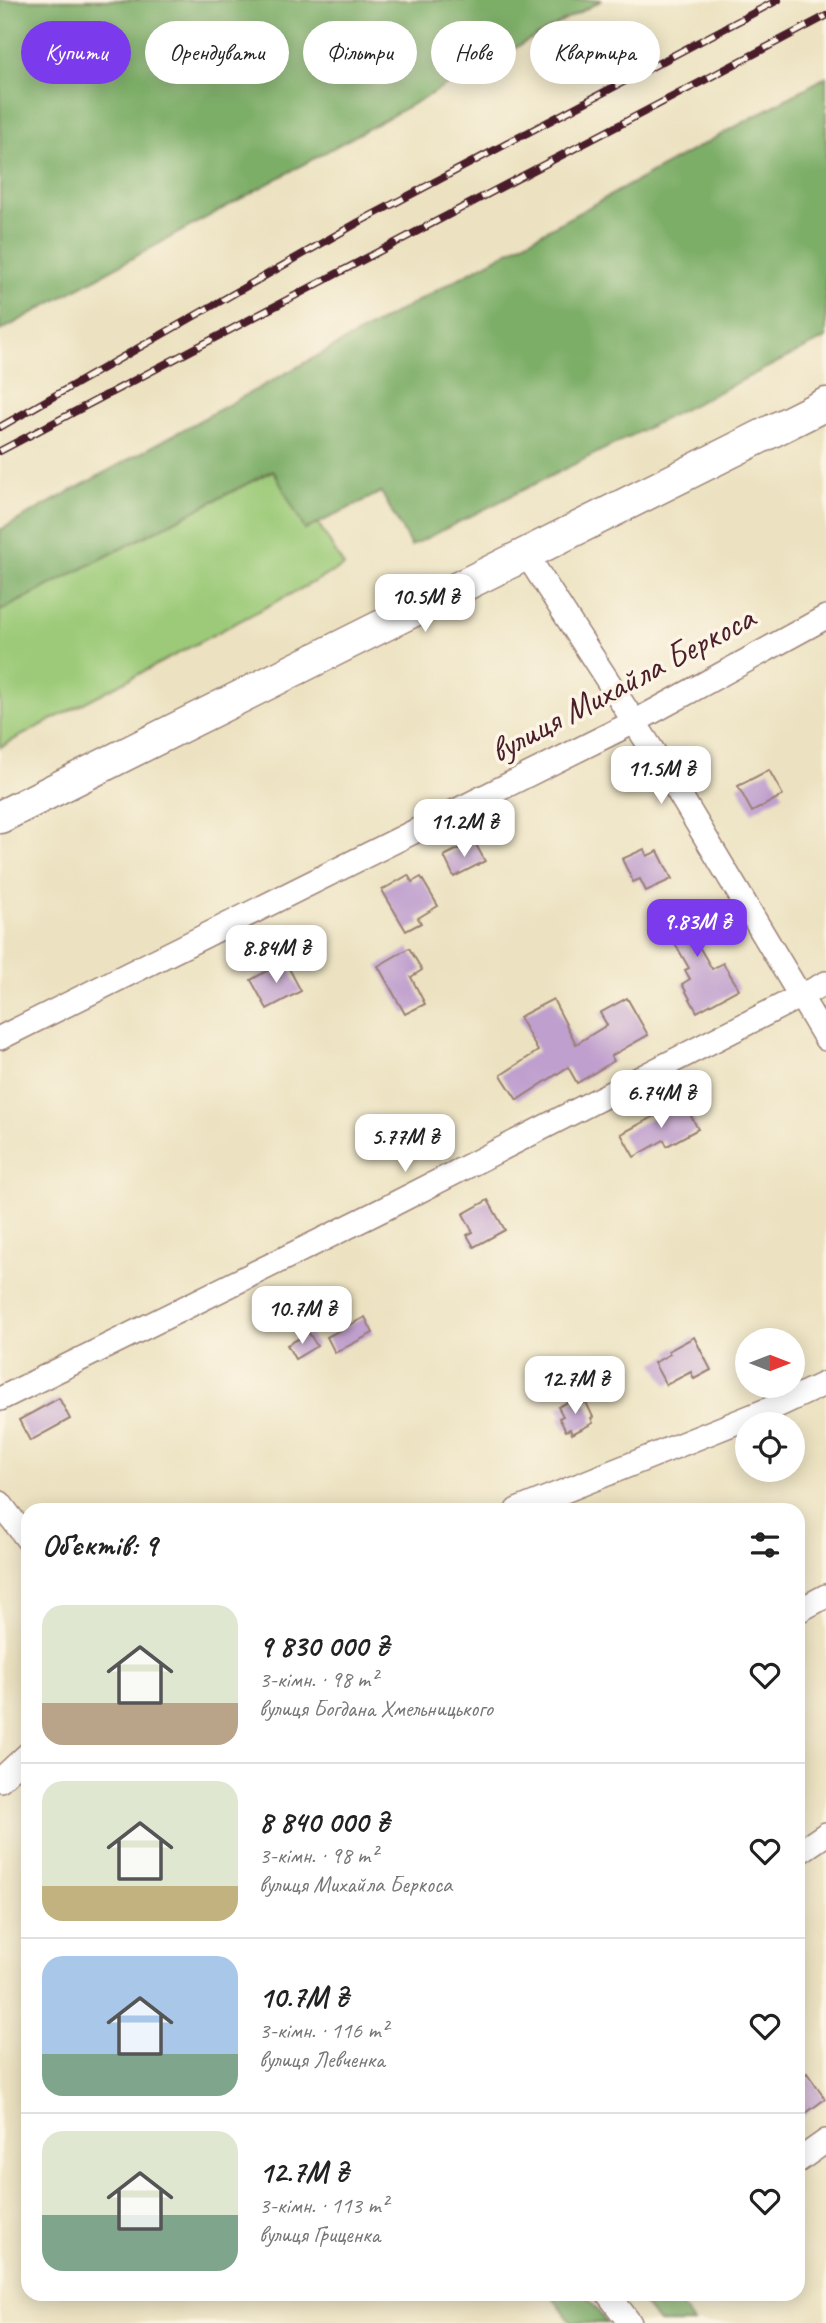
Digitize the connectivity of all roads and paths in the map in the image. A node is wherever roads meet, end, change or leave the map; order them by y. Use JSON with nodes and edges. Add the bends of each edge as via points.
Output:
{"nodes":[{"id":1,"x":826,"y":404,"type":"edge"},
{"id":2,"x":526,"y":554,"type":"junction"},
{"id":3,"x":826,"y":617,"type":"edge"},
{"id":4,"x":634,"y":722,"type":"junction"},
{"id":5,"x":0,"y":817,"type":"edge"},
{"id":6,"x":826,"y":983,"type":"edge"},
{"id":7,"x":801,"y":996,"type":"junction"},
{"id":8,"x":0,"y":1038,"type":"edge"},
{"id":9,"x":826,"y":1039,"type":"edge"},
{"id":10,"x":826,"y":1383,"type":"edge"},
{"id":11,"x":0,"y":1399,"type":"edge"},
{"id":12,"x":0,"y":1503,"type":"edge"},
{"id":13,"x":534,"y":1503,"type":"edge"},
{"id":14,"x":21,"y":1531,"type":"edge"},
{"id":15,"x":826,"y":1596,"type":"edge"},
{"id":16,"x":805,"y":1607,"type":"edge"},
{"id":17,"x":21,"y":1760,"type":"edge"},
{"id":18,"x":0,"y":1780,"type":"edge"},
{"id":19,"x":826,"y":1834,"type":"edge"},
{"id":20,"x":805,"y":1848,"type":"edge"},
{"id":21,"x":826,"y":2141,"type":"edge"},
{"id":22,"x":805,"y":2156,"type":"edge"},
{"id":23,"x":613,"y":2301,"type":"edge"},
{"id":24,"x":630,"y":2323,"type":"edge"}],
"edges":[{"from":1,"to":2,"type":"main road"},
{"from":2,"to":4,"type":"street"},
{"from":2,"to":5,"type":"main road"},
{"from":3,"to":4,"type":"street","name":"вулиця Михайла Беркоса"},
{"from":4,"to":7,"type":"street"},
{"from":4,"to":8,"type":"street","name":"вулиця Михайла Беркоса"},
{"from":6,"to":7,"type":"street"},
{"from":7,"to":9,"type":"street"},
{"from":7,"to":11,"type":"street"},
{"from":10,"to":13,"type":"street"},
{"from":12,"to":14,"type":"street"},
{"from":15,"to":16,"type":"street"},
{"from":17,"to":18,"type":"street"},
{"from":19,"to":20,"type":"street"},
{"from":21,"to":22,"type":"street"},
{"from":23,"to":24,"type":"street"}]}
